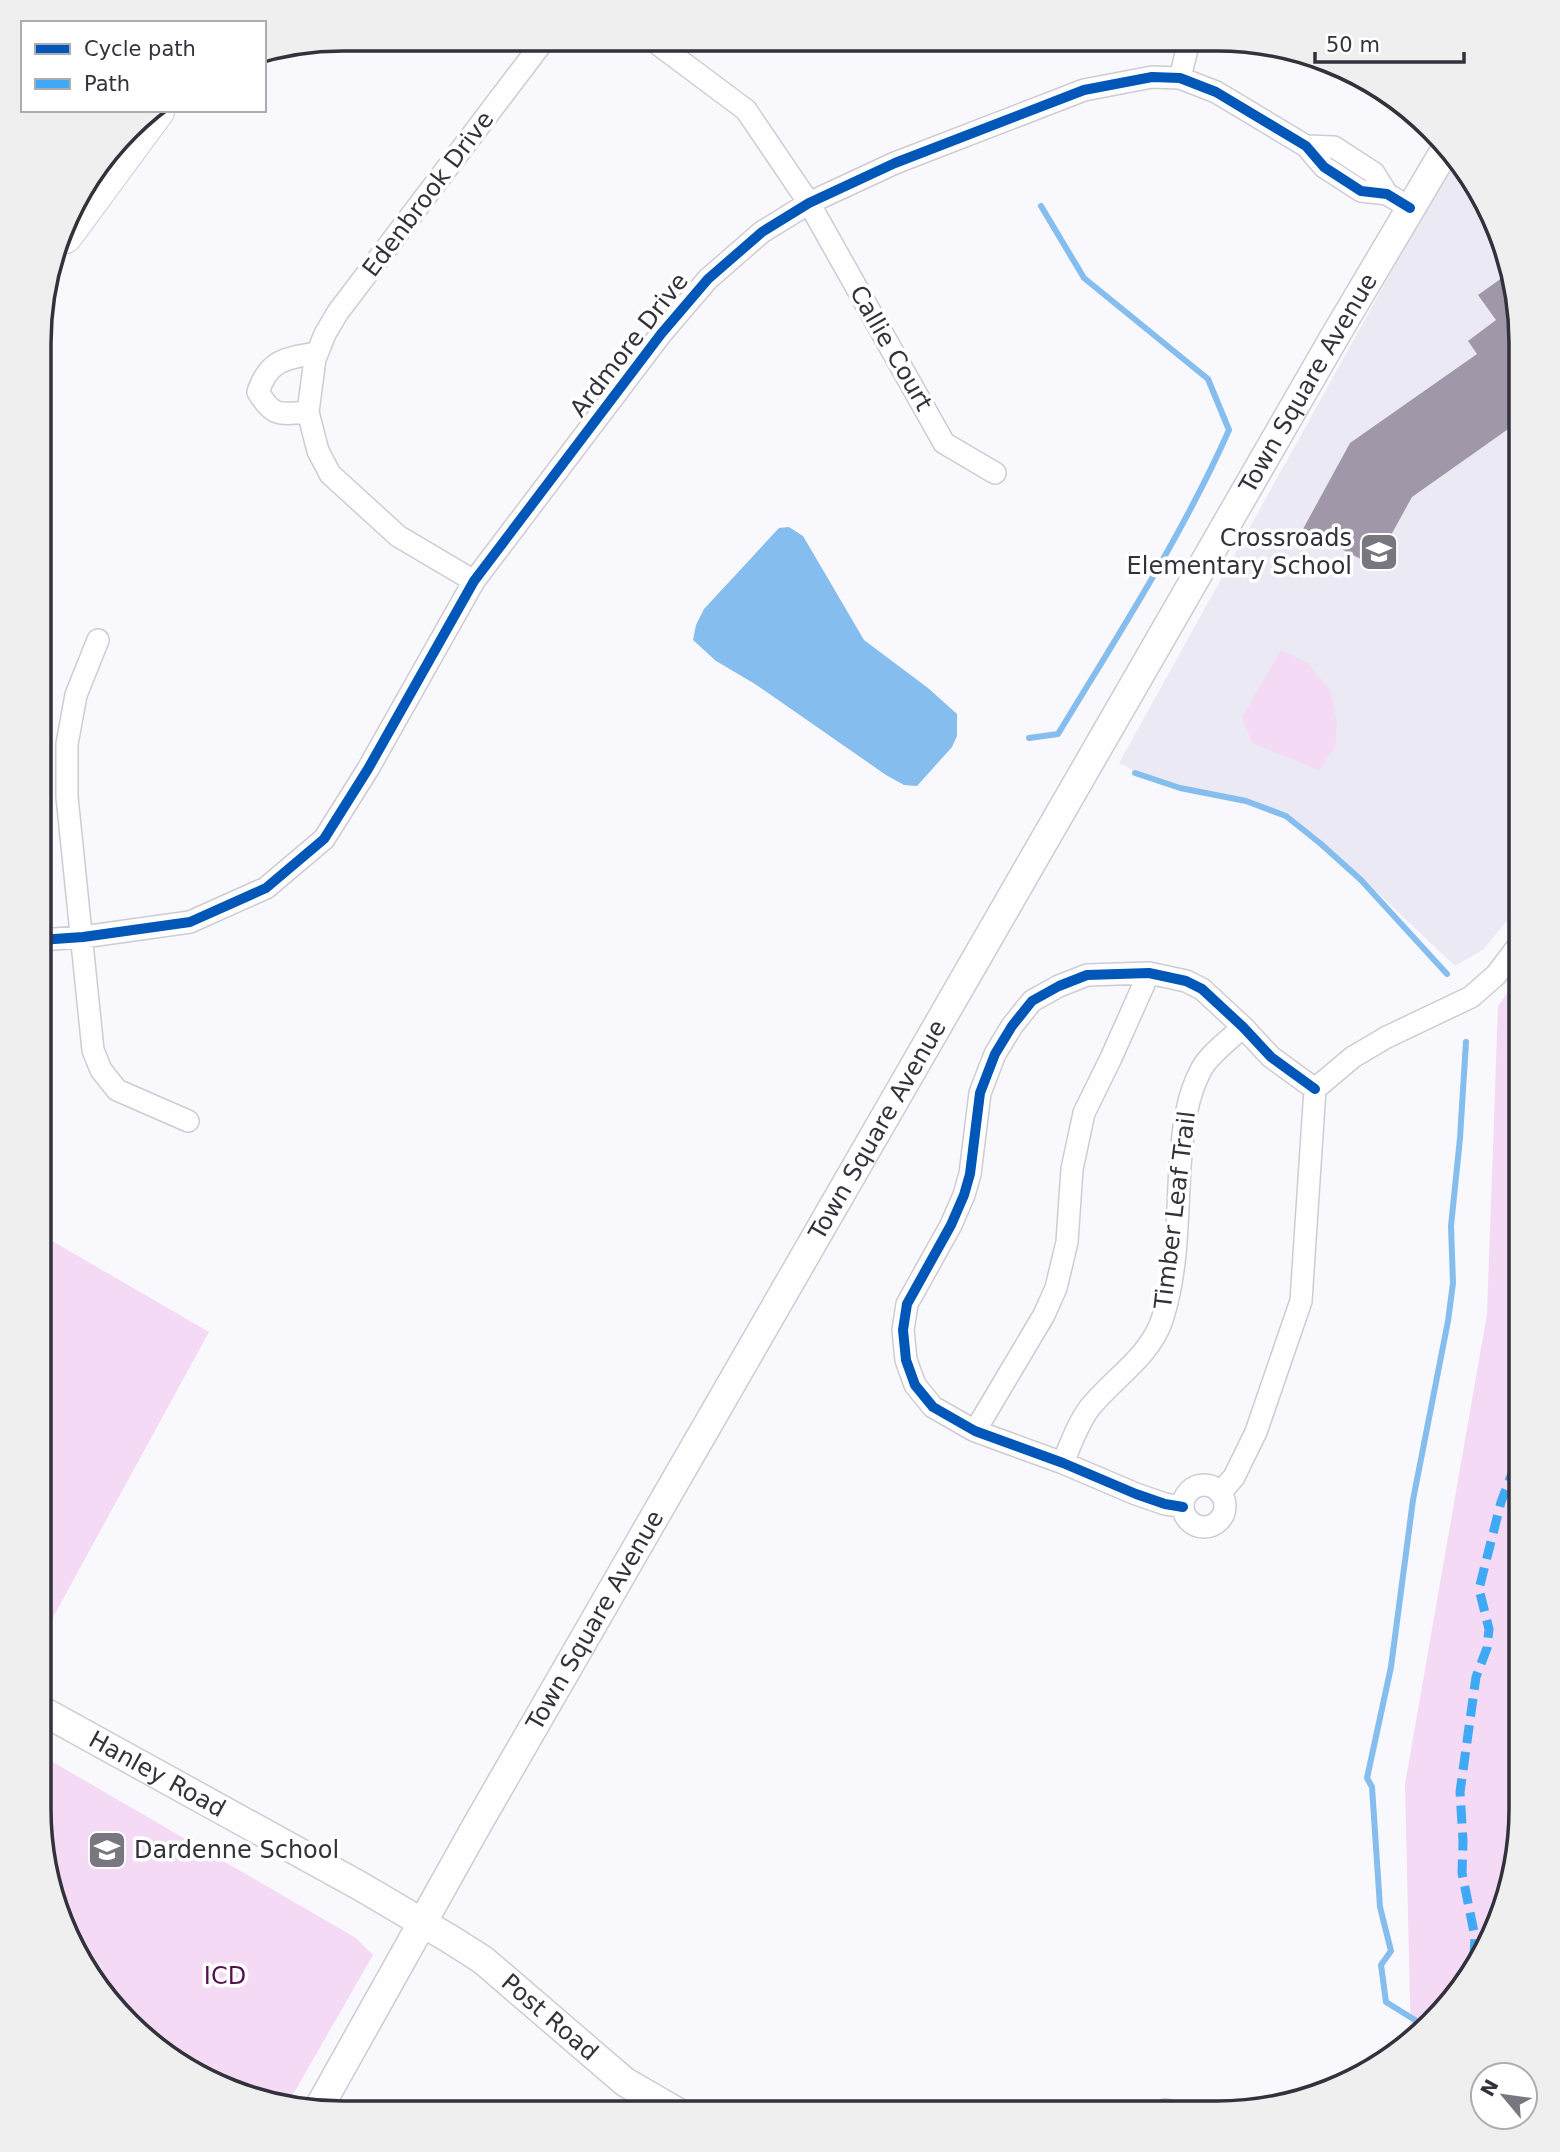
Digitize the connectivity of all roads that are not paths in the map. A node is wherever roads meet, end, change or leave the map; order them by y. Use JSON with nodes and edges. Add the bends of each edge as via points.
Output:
{"nodes":[{"id":1,"x":536,"y":51,"type":"edge"},
{"id":2,"x":667,"y":51,"type":"edge"},
{"id":3,"x":1187,"y":51,"type":"edge"},
{"id":4,"x":1180,"y":78,"type":"junction"},
{"id":5,"x":139,"y":133,"type":"edge"},
{"id":6,"x":1441,"y":155,"type":"edge"},
{"id":7,"x":1399,"y":201,"type":"junction"},
{"id":8,"x":808,"y":203,"type":"junction"},
{"id":9,"x":84,"y":208,"type":"edge"},
{"id":10,"x":317,"y":353,"type":"junction"},
{"id":11,"x":308,"y":412,"type":"junction"},
{"id":12,"x":995,"y":473,"type":"dead end"},
{"id":13,"x":474,"y":581,"type":"junction"},
{"id":14,"x":98,"y":640,"type":"dead end"},
{"id":15,"x":83,"y":937,"type":"junction"},
{"id":16,"x":51,"y":939,"type":"edge"},
{"id":17,"x":1509,"y":958,"type":"edge"},
{"id":18,"x":1149,"y":973,"type":"junction"},
{"id":19,"x":1244,"y":1027,"type":"junction"},
{"id":20,"x":1315,"y":1089,"type":"junction"},
{"id":21,"x":188,"y":1121,"type":"dead end"},
{"id":22,"x":975,"y":1431,"type":"junction"},
{"id":23,"x":1063,"y":1463,"type":"junction"},
{"id":24,"x":1220,"y":1493,"type":"junction"},
{"id":25,"x":1183,"y":1507,"type":"junction"},
{"id":26,"x":51,"y":1716,"type":"edge"},
{"id":27,"x":422,"y":1922,"type":"junction"},
{"id":28,"x":323,"y":2101,"type":"edge"},
{"id":29,"x":658,"y":2101,"type":"edge"}],
"edges":[{"from":1,"to":10,"type":"street","name":"Edenbrook Drive","via":[[338,312]]},
{"from":2,"to":8,"type":"street","name":"Callie Court","via":[[746,110]]},
{"from":3,"to":4,"type":"street"},
{"from":4,"to":7,"type":"street","name":"Ardmore Drive","via":[[1216,92],[1306,146],[1324,167],[1361,191]]},
{"from":4,"to":8,"type":"street","name":"Ardmore Drive","via":[[1152,77],[1084,90],[895,163]]},
{"from":5,"to":9,"type":"highway"},
{"from":6,"to":7,"type":"main road","name":"Town Square Avenue"},
{"from":7,"to":27,"type":"main road","name":"Town Square Avenue"},
{"from":8,"to":12,"type":"street","name":"Callie Court","via":[[944,443]]},
{"from":8,"to":13,"type":"street","name":"Ardmore Drive","via":[[762,232],[708,279]]},
{"from":10,"to":11,"type":"street","name":"Edenbrook Drive"},
{"from":10,"to":11,"type":"street","via":[[294,356],[272,366],[258,392],[267,407],[281,414]]},
{"from":11,"to":13,"type":"street","name":"Edenbrook Drive","via":[[318,451],[330,474],[398,536]]},
{"from":13,"to":15,"type":"street","name":"Ardmore Drive","via":[[324,839],[266,888],[190,922]]},
{"from":14,"to":15,"type":"street","via":[[76,695],[67,744],[66,797]]},
{"from":15,"to":16,"type":"street","name":"Ardmore Drive"},
{"from":15,"to":21,"type":"street","via":[[93,1050],[101,1070],[117,1090]]},
{"from":17,"to":20,"type":"street","via":[[1471,997],[1353,1057]]},
{"from":18,"to":19,"type":"street","via":[[1202,989]]},
{"from":18,"to":22,"type":"street","via":[[1084,1113],[1072,1169],[1067,1242],[1056,1288]]},
{"from":18,"to":22,"type":"street","via":[[1087,975],[1031,1001],[995,1054],[980,1093],[964,1195],[907,1304],[903,1330],[915,1385],[933,1407]]},
{"from":19,"to":20,"type":"street","via":[[1271,1057]]},
{"from":19,"to":23,"type":"street","name":"Timber Leaf Trail","via":[[1203,1065],[1191,1091],[1184,1121],[1169,1297],[1161,1323],[1148,1347],[1087,1412]]},
{"from":20,"to":24,"type":"street","via":[[1301,1301],[1256,1432],[1234,1477]]},
{"from":22,"to":23,"type":"street"},
{"from":23,"to":25,"type":"street","via":[[1136,1494]]},
{"from":24,"to":25,"type":"street","via":[[1208,1486],[1194,1488]]},
{"from":24,"to":25,"type":"street","via":[[1224,1512],[1210,1526],[1190,1523]]},
{"from":26,"to":27,"type":"main road","name":"Hanley Road"},
{"from":27,"to":28,"type":"main road","name":"Town Square Avenue"},
{"from":27,"to":29,"type":"main road","name":"Post Road","via":[[483,1960],[625,2082]]}]}
